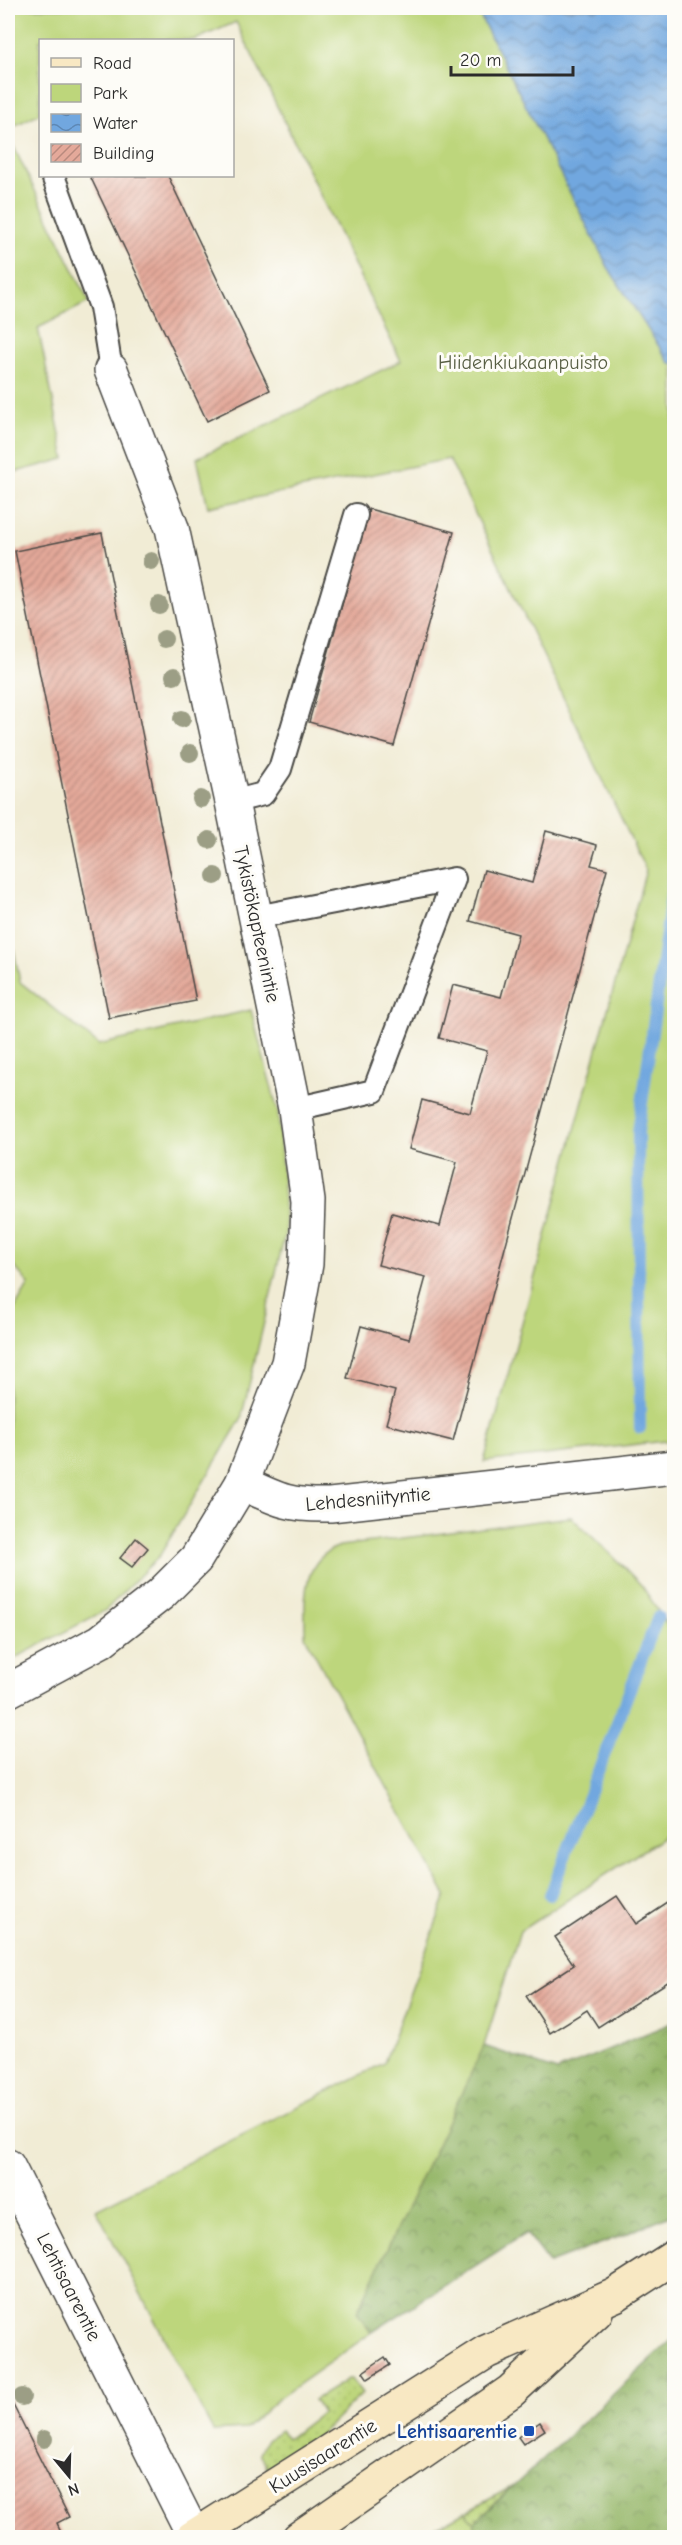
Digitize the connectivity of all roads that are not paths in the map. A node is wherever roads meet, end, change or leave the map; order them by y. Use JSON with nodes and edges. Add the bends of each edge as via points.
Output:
{"nodes":[{"id":1,"x":53,"y":177,"type":"edge"},
{"id":2,"x":111,"y":370,"type":"joint"},
{"id":3,"x":356,"y":515,"type":"dead end"},
{"id":4,"x":232,"y":802,"type":"junction"},
{"id":5,"x":256,"y":917,"type":"junction"},
{"id":6,"x":295,"y":1109,"type":"junction"},
{"id":7,"x":675,"y":1467,"type":"edge"},
{"id":8,"x":242,"y":1483,"type":"junction"},
{"id":9,"x":8,"y":1691,"type":"edge"},
{"id":10,"x":8,"y":2166,"type":"edge"},
{"id":11,"x":675,"y":2257,"type":"edge"},
{"id":12,"x":615,"y":2295,"type":"junction"},
{"id":13,"x":194,"y":2537,"type":"edge"},
{"id":14,"x":299,"y":2538,"type":"edge"}],
"edges":[{"from":1,"to":2,"type":"lane","via":[[101,307]]},
{"from":2,"to":4,"type":"street","name":"Tykistökapteenintie","via":[[172,528]]},
{"from":3,"to":4,"type":"lane","via":[[280,769],[263,794]]},
{"from":4,"to":5,"type":"street","name":"Tykistökapteenintie"},
{"from":5,"to":6,"type":"street","name":"Tykistökapteenintie"},
{"from":5,"to":6,"type":"lane","via":[[454,879],[374,1091]]},
{"from":6,"to":8,"type":"street","name":"Tykistökapteenintie","via":[[308,1201],[306,1264],[288,1363]]},
{"from":7,"to":8,"type":"street","name":"Lehdesniityntie","via":[[330,1505],[296,1505]]},
{"from":8,"to":9,"type":"street","via":[[196,1559],[161,1594],[100,1641]]},
{"from":10,"to":13,"type":"street","name":"Lehtisaarentie"},
{"from":11,"to":12,"type":"main road","name":"Kuusisaarentie"},
{"from":12,"to":13,"type":"main road","name":"Kuusisaarentie","via":[[486,2352]]},
{"from":12,"to":14,"type":"main road","name":"Kuusisaarentie","via":[[511,2391]]}]}
